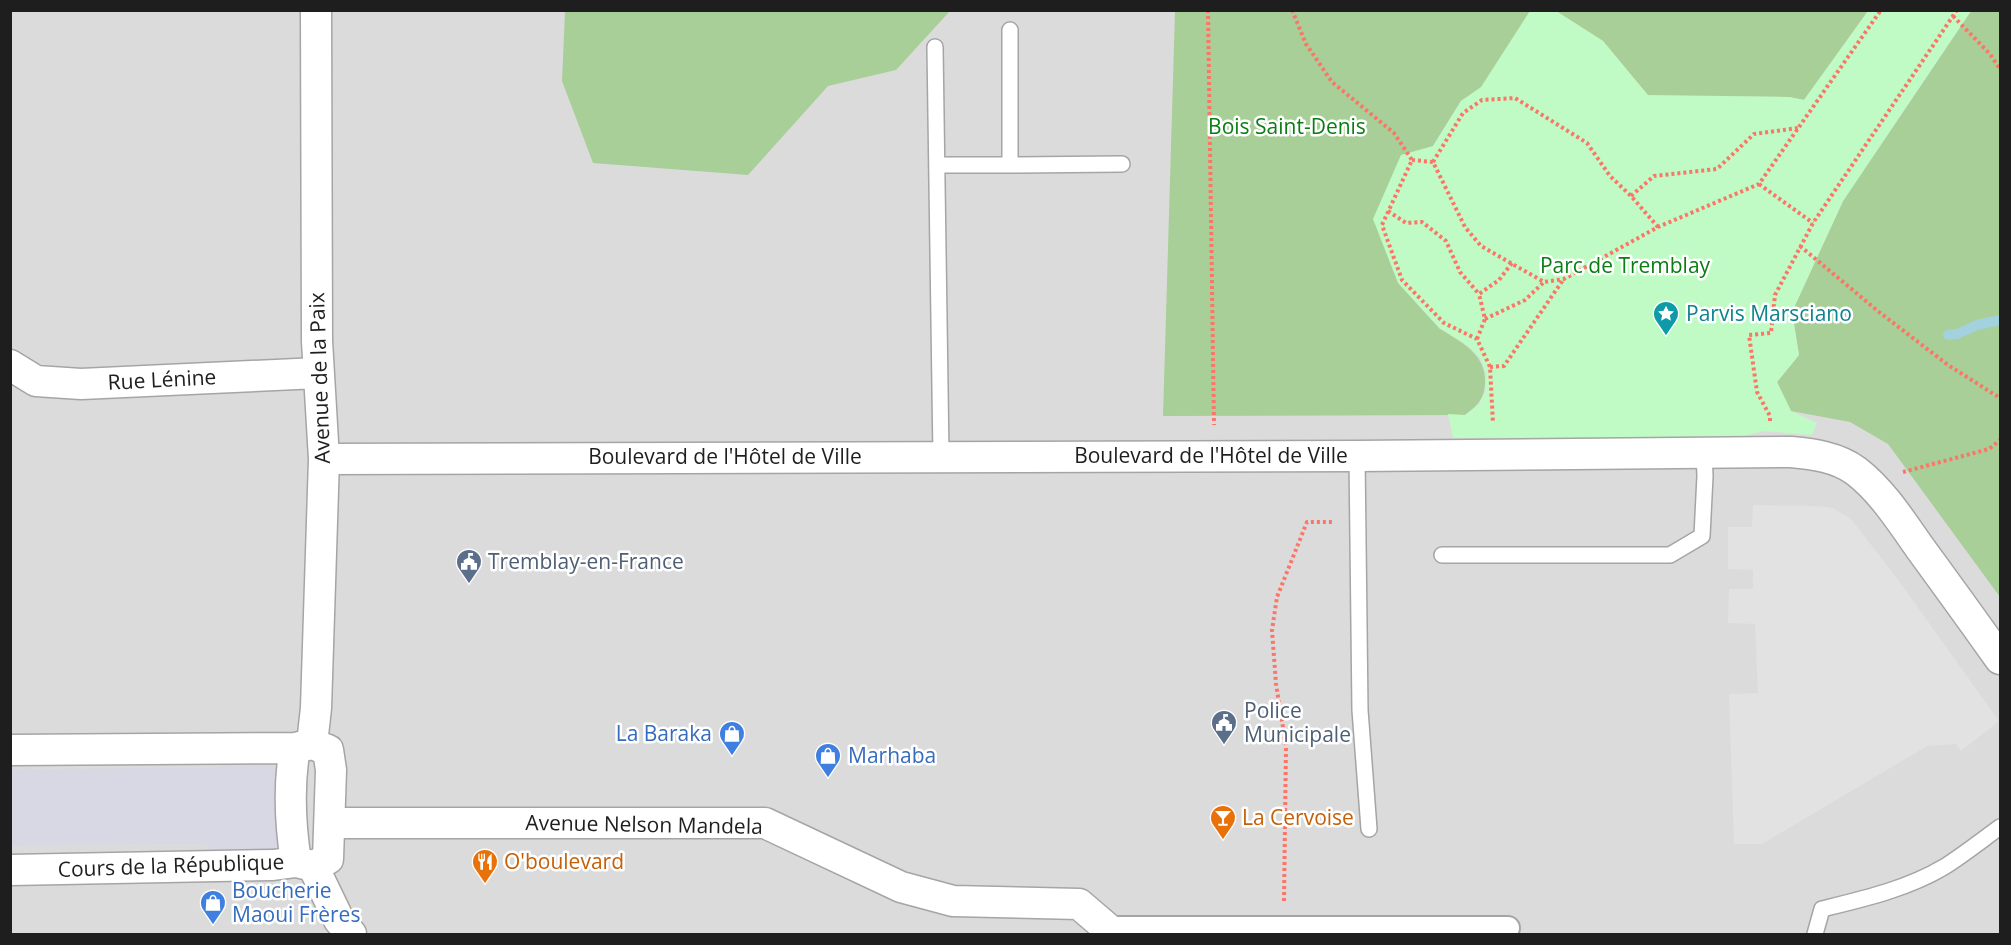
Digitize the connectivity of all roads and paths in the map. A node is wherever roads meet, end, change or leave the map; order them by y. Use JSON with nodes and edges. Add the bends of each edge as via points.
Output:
{"nodes":[{"id":1,"x":315,"y":10,"type":"edge"},
{"id":2,"x":1208,"y":10,"type":"edge"},
{"id":3,"x":1292,"y":10,"type":"edge"},
{"id":4,"x":1881,"y":10,"type":"edge"},
{"id":5,"x":1957,"y":10,"type":"edge"},
{"id":6,"x":1953,"y":16,"type":"junction"},
{"id":7,"x":1010,"y":30,"type":"dead end"},
{"id":8,"x":935,"y":47,"type":"dead end"},
{"id":9,"x":2001,"y":69,"type":"edge"},
{"id":10,"x":1798,"y":128,"type":"junction"},
{"id":11,"x":1412,"y":160,"type":"junction"},
{"id":12,"x":1433,"y":162,"type":"junction"},
{"id":13,"x":1122,"y":164,"type":"dead end"},
{"id":14,"x":937,"y":165,"type":"junction"},
{"id":15,"x":1010,"y":165,"type":"junction"},
{"id":16,"x":1759,"y":184,"type":"junction"},
{"id":17,"x":1631,"y":196,"type":"junction"},
{"id":18,"x":1388,"y":210,"type":"junction"},
{"id":19,"x":1813,"y":223,"type":"junction"},
{"id":20,"x":1658,"y":227,"type":"junction"},
{"id":21,"x":1800,"y":246,"type":"junction"},
{"id":22,"x":1512,"y":263,"type":"junction"},
{"id":23,"x":1564,"y":279,"type":"junction"},
{"id":24,"x":1544,"y":282,"type":"junction"},
{"id":25,"x":1479,"y":294,"type":"junction"},
{"id":26,"x":1485,"y":319,"type":"junction"},
{"id":27,"x":1477,"y":339,"type":"junction"},
{"id":28,"x":10,"y":365,"type":"edge"},
{"id":29,"x":1490,"y":367,"type":"junction"},
{"id":30,"x":318,"y":373,"type":"junction"},
{"id":31,"x":1490,"y":386,"type":"dead end"},
{"id":32,"x":2001,"y":398,"type":"edge"},
{"id":33,"x":2001,"y":440,"type":"edge"},
{"id":34,"x":1714,"y":453,"type":"junction"},
{"id":35,"x":1770,"y":453,"type":"junction"},
{"id":36,"x":941,"y":456,"type":"junction"},
{"id":37,"x":1215,"y":456,"type":"junction"},
{"id":38,"x":1357,"y":456,"type":"junction"},
{"id":39,"x":324,"y":459,"type":"junction"},
{"id":40,"x":1869,"y":483,"type":"junction"},
{"id":41,"x":1358,"y":522,"type":"junction"},
{"id":42,"x":1442,"y":555,"type":"dead end"},
{"id":43,"x":2001,"y":659,"type":"edge"},
{"id":44,"x":303,"y":746,"type":"junction"},
{"id":45,"x":10,"y":750,"type":"edge"},
{"id":46,"x":330,"y":823,"type":"junction"},
{"id":47,"x":2001,"y":827,"type":"edge"},
{"id":48,"x":1369,"y":829,"type":"dead end"},
{"id":49,"x":304,"y":864,"type":"junction"},
{"id":50,"x":10,"y":870,"type":"edge"},
{"id":51,"x":1284,"y":928,"type":"junction"},
{"id":52,"x":1508,"y":928,"type":"dead end"},
{"id":53,"x":1107,"y":931,"type":"edge"},
{"id":54,"x":351,"y":934,"type":"edge"},
{"id":55,"x":1815,"y":934,"type":"edge"}],
"edges":[{"from":1,"to":30,"type":"street","name":"Avenue de la Paix"},
{"from":2,"to":37,"type":"path"},
{"from":3,"to":11,"type":"path","via":[[1306,44],[1332,82],[1394,133]]},
{"from":4,"to":10,"type":"path"},
{"from":5,"to":6,"type":"path"},
{"from":6,"to":9,"type":"path"},
{"from":6,"to":19,"type":"path"},
{"from":7,"to":15,"type":"lane"},
{"from":8,"to":14,"type":"lane"},
{"from":10,"to":16,"type":"path"},
{"from":10,"to":17,"type":"path","via":[[1754,134],[1717,169],[1654,176]]},
{"from":11,"to":12,"type":"path"},
{"from":11,"to":18,"type":"path"},
{"from":12,"to":17,"type":"path","via":[[1463,113],[1482,100],[1515,98],[1587,143],[1610,177]]},
{"from":12,"to":22,"type":"path","via":[[1465,227],[1481,246]]},
{"from":13,"to":15,"type":"lane"},
{"from":14,"to":15,"type":"lane"},
{"from":14,"to":36,"type":"lane"},
{"from":16,"to":19,"type":"path"},
{"from":16,"to":20,"type":"path"},
{"from":17,"to":20,"type":"path"},
{"from":18,"to":25,"type":"path","via":[[1406,223],[1422,222],[1446,241],[1460,272]]},
{"from":18,"to":27,"type":"path","via":[[1382,225],[1402,280],[1444,323]]},
{"from":19,"to":21,"type":"path"},
{"from":20,"to":23,"type":"path"},
{"from":21,"to":32,"type":"path","via":[[1948,365]]},
{"from":21,"to":35,"type":"path","via":[[1775,295],[1772,333],[1749,335],[1757,392],[1770,416]]},
{"from":22,"to":24,"type":"path"},
{"from":22,"to":25,"type":"path","via":[[1499,280]]},
{"from":23,"to":24,"type":"path"},
{"from":23,"to":29,"type":"path","via":[[1504,366]]},
{"from":24,"to":26,"type":"path","via":[[1525,300]]},
{"from":25,"to":26,"type":"path"},
{"from":26,"to":27,"type":"path"},
{"from":27,"to":29,"type":"path"},
{"from":28,"to":30,"type":"street","name":"Rue Lénine","via":[[36,381],[81,384]]},
{"from":29,"to":31,"type":"path"},
{"from":30,"to":39,"type":"street","name":"Avenue de la Paix"},
{"from":33,"to":40,"type":"path","via":[[1989,449]]},
{"from":34,"to":35,"type":"street","name":"Boulevard de l'Hôtel de Ville"},
{"from":34,"to":38,"type":"street","name":"Boulevard de l'Hôtel de Ville"},
{"from":34,"to":42,"type":"lane","via":[[1705,476],[1702,536],[1670,555]]},
{"from":35,"to":40,"type":"street","name":"Boulevard de l'Hôtel de Ville","via":[[1816,454],[1837,460]]},
{"from":36,"to":37,"type":"street","name":"Boulevard de l'Hôtel de Ville"},
{"from":36,"to":39,"type":"street","name":"Boulevard de l'Hôtel de Ville"},
{"from":37,"to":38,"type":"street","name":"Boulevard de l'Hôtel de Ville"},
{"from":38,"to":41,"type":"lane"},
{"from":39,"to":44,"type":"street","name":"Avenue de la Paix","via":[[316,708]]},
{"from":40,"to":43,"type":"street","name":"Boulevard de l'Hôtel de Ville","via":[[1892,508]]},
{"from":41,"to":48,"type":"lane","via":[[1360,710]]},
{"from":41,"to":51,"type":"path","via":[[1307,522],[1277,597],[1272,630],[1286,746]]},
{"from":44,"to":45,"type":"street"},
{"from":44,"to":46,"type":"street","via":[[328,750]]},
{"from":44,"to":49,"type":"street","name":"Avenue de la Paix","via":[[291,769],[290,822]]},
{"from":46,"to":49,"type":"street","via":[[328,859]]},
{"from":46,"to":53,"type":"street","name":"Avenue Nelson Mandela","via":[[765,823],[901,887],[953,901],[1079,904]]},
{"from":47,"to":55,"type":"lane","via":[[1943,867],[1909,884],[1822,909]]},
{"from":49,"to":50,"type":"street","name":"Cours de la République"},
{"from":49,"to":54,"type":"street","name":"Avenue de la Paix"},
{"from":51,"to":52,"type":"street"},
{"from":51,"to":53,"type":"street"}]}
